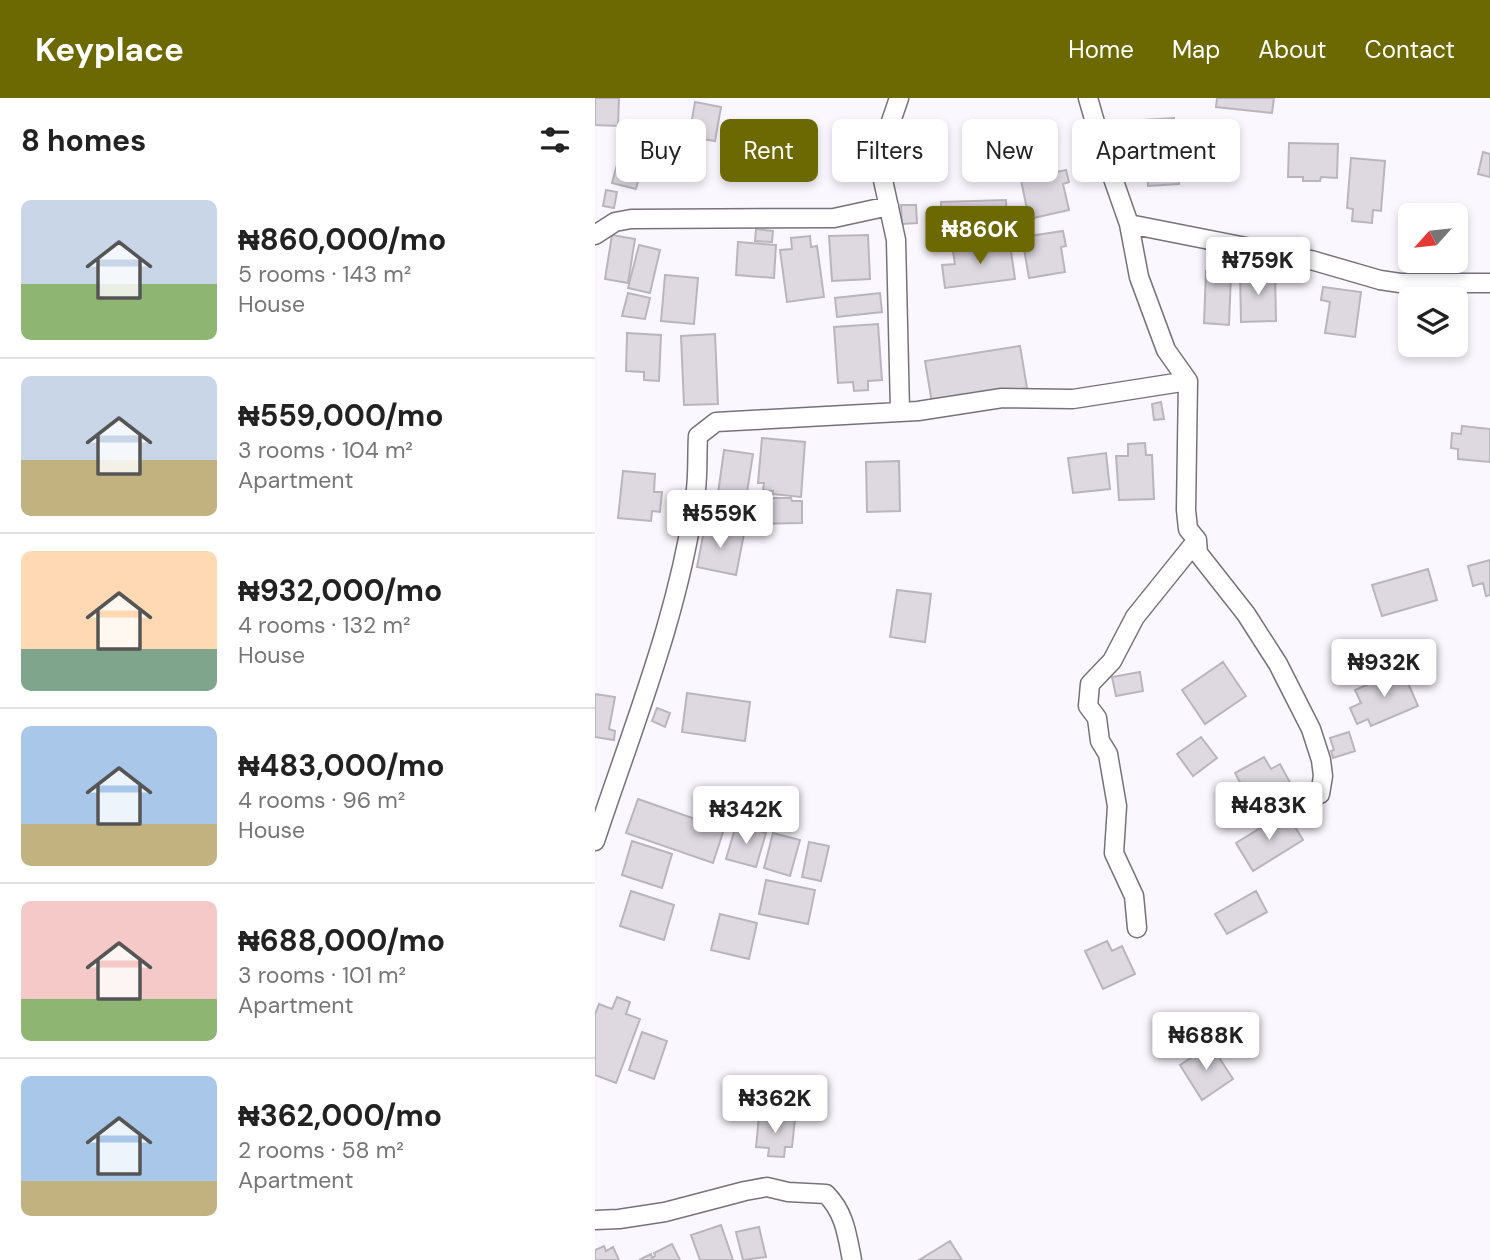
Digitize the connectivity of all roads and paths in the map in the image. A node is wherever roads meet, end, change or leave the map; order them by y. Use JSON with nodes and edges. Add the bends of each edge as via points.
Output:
{"nodes":[{"id":1,"x":899,"y":98,"type":"edge"},
{"id":2,"x":1088,"y":98,"type":"edge"},
{"id":3,"x":889,"y":205,"type":"junction"},
{"id":4,"x":1129,"y":224,"type":"junction"},
{"id":5,"x":595,"y":235,"type":"edge"},
{"id":6,"x":1490,"y":282,"type":"edge"},
{"id":7,"x":1188,"y":382,"type":"junction"},
{"id":8,"x":899,"y":411,"type":"junction"},
{"id":9,"x":1197,"y":540,"type":"junction"},
{"id":10,"x":1320,"y":794,"type":"dead end"},
{"id":11,"x":595,"y":841,"type":"edge"},
{"id":12,"x":1137,"y":928,"type":"dead end"},
{"id":13,"x":595,"y":1220,"type":"edge"},
{"id":14,"x":852,"y":1260,"type":"edge"}],
"edges":[{"from":1,"to":3,"type":"street","via":[[884,153],[883,180]]},
{"from":2,"to":4,"type":"street"},
{"from":3,"to":5,"type":"street","via":[[834,218],[631,219],[615,222]]},
{"from":3,"to":8,"type":"street","via":[[896,240]]},
{"from":4,"to":6,"type":"street","via":[[1311,260],[1380,280]]},
{"from":4,"to":7,"type":"street","via":[[1139,277],[1166,350]]},
{"from":7,"to":8,"type":"street","via":[[1073,399],[1002,398]]},
{"from":7,"to":9,"type":"street","via":[[1186,510],[1188,529]]},
{"from":8,"to":11,"type":"street","via":[[716,422],[698,436],[696,488],[682,563]]},
{"from":9,"to":10,"type":"street","via":[[1199,553],[1278,664],[1311,729],[1321,760]]},
{"from":9,"to":12,"type":"street","via":[[1135,617],[1112,662],[1090,684],[1089,706],[1108,754],[1117,806],[1114,853],[1134,896]]},
{"from":13,"to":14,"type":"street","via":[[664,1212],[767,1188],[826,1194],[843,1216]]}]}
